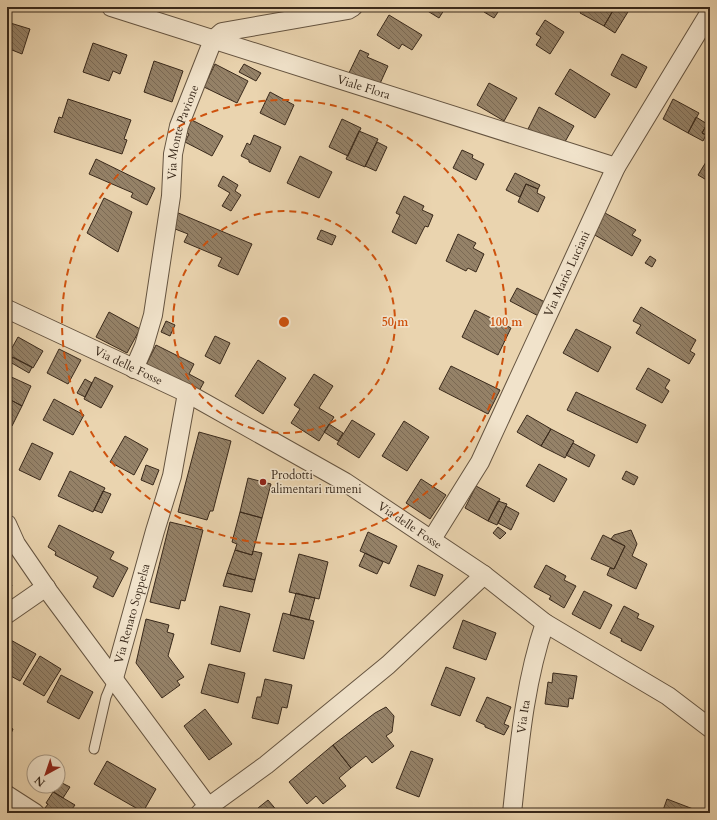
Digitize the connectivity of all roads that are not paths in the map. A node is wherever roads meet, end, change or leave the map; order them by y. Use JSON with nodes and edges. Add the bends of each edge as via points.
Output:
{"nodes":[{"id":1,"x":111,"y":7,"type":"edge"},
{"id":2,"x":353,"y":7,"type":"edge"},
{"id":3,"x":710,"y":12,"type":"edge"},
{"id":4,"x":213,"y":40,"type":"junction"},
{"id":5,"x":616,"y":167,"type":"junction"},
{"id":6,"x":7,"y":309,"type":"edge"},
{"id":7,"x":134,"y":369,"type":"junction"},
{"id":8,"x":187,"y":393,"type":"junction"},
{"id":9,"x":7,"y":524,"type":"edge"},
{"id":10,"x":432,"y":539,"type":"junction"},
{"id":11,"x":484,"y":575,"type":"junction"},
{"id":12,"x":46,"y":587,"type":"junction"},
{"id":13,"x":7,"y":614,"type":"edge"},
{"id":14,"x":545,"y":623,"type":"junction"},
{"id":15,"x":114,"y":678,"type":"junction"},
{"id":16,"x":710,"y":728,"type":"edge"},
{"id":17,"x":94,"y":749,"type":"dead end"},
{"id":18,"x":7,"y":795,"type":"edge"},
{"id":19,"x":207,"y":811,"type":"edge"},
{"id":20,"x":35,"y":813,"type":"edge"},
{"id":21,"x":512,"y":813,"type":"edge"}],
"edges":[{"from":1,"to":4,"type":"street","name":"Viale Flora"},
{"from":2,"to":4,"type":"street","via":[[348,10],[222,32]]},
{"from":3,"to":5,"type":"street","name":"Via Mario Luciani"},
{"from":4,"to":5,"type":"street","name":"Viale Flora"},
{"from":4,"to":7,"type":"street","name":"Via Monte Pavione","via":[[179,126],[173,154],[172,196],[152,315],[144,346]]},
{"from":5,"to":10,"type":"street","name":"Via Mario Luciani","via":[[480,462]]},
{"from":6,"to":7,"type":"street","name":"Via delle Fosse"},
{"from":7,"to":8,"type":"street","name":"Via delle Fosse"},
{"from":8,"to":10,"type":"street","name":"Via delle Fosse","via":[[345,482]]},
{"from":8,"to":15,"type":"street","name":"Via Renato Soppelsa","via":[[172,476]]},
{"from":9,"to":12,"type":"street","via":[[16,544]]},
{"from":10,"to":11,"type":"street","name":"Via delle Fosse"},
{"from":11,"to":14,"type":"street","name":"Via delle Fosse"},
{"from":11,"to":19,"type":"street","name":"Via Renato Soppelsa","via":[[388,665]]},
{"from":12,"to":13,"type":"street"},
{"from":12,"to":15,"type":"street"},
{"from":14,"to":16,"type":"street","name":"Via delle Fosse","via":[[668,696]]},
{"from":14,"to":21,"type":"street","name":"Via Ita","via":[[526,695]]},
{"from":15,"to":17,"type":"lane","via":[[106,697]]},
{"from":15,"to":19,"type":"street","name":"Via Renato Soppelsa"},
{"from":18,"to":20,"type":"street"}]}
